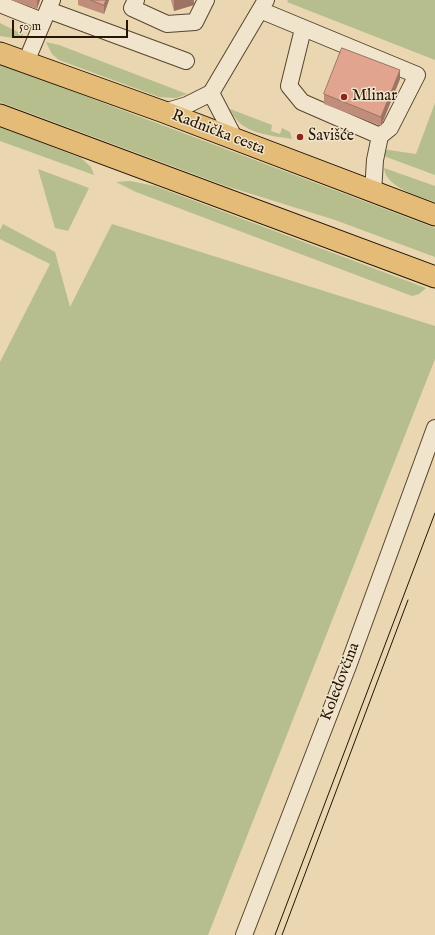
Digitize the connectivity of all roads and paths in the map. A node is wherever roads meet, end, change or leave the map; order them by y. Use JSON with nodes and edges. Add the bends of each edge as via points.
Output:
{"nodes":[{"id":1,"x":136,"y":0,"type":"edge"},
{"id":2,"x":206,"y":0,"type":"edge"},
{"id":3,"x":0,"y":4,"type":"edge"},
{"id":4,"x":263,"y":5,"type":"edge"},
{"id":5,"x":48,"y":10,"type":"edge"},
{"id":6,"x":303,"y":29,"type":"junction"},
{"id":7,"x":0,"y":52,"type":"edge"},
{"id":8,"x":186,"y":61,"type":"dead end"},
{"id":9,"x":26,"y":62,"type":"junction"},
{"id":10,"x":211,"y":93,"type":"junction"},
{"id":11,"x":164,"y":112,"type":"junction"},
{"id":12,"x":0,"y":115,"type":"edge"},
{"id":13,"x":380,"y":136,"type":"junction"},
{"id":14,"x":235,"y":139,"type":"junction"},
{"id":15,"x":373,"y":192,"type":"junction"},
{"id":16,"x":435,"y":215,"type":"edge"},
{"id":17,"x":435,"y":277,"type":"edge"},
{"id":18,"x":435,"y":428,"type":"edge"},
{"id":19,"x":244,"y":935,"type":"edge"}],
"edges":[{"from":1,"to":2,"type":"street","via":[[132,8],[167,24],[195,22]]},
{"from":3,"to":5,"type":"street"},
{"from":4,"to":6,"type":"street"},
{"from":4,"to":10,"type":"street"},
{"from":5,"to":8,"type":"street"},
{"from":5,"to":9,"type":"street"},
{"from":6,"to":13,"type":"street","via":[[289,86],[302,102]]},
{"from":6,"to":13,"type":"street","via":[[417,75],[390,128]]},
{"from":7,"to":9,"type":"main road","name":"Radnička cesta"},
{"from":9,"to":11,"type":"main road","name":"Radnička cesta"},
{"from":10,"to":11,"type":"street","via":[[187,105]]},
{"from":10,"to":14,"type":"street"},
{"from":11,"to":14,"type":"main road","name":"Radnička cesta"},
{"from":12,"to":17,"type":"main road"},
{"from":13,"to":15,"type":"street","via":[[374,160]]},
{"from":14,"to":15,"type":"main road","name":"Radnička cesta"},
{"from":15,"to":16,"type":"main road","name":"Radnička cesta"},
{"from":18,"to":19,"type":"street","name":"Koledovčina","via":[[348,666]]}]}
